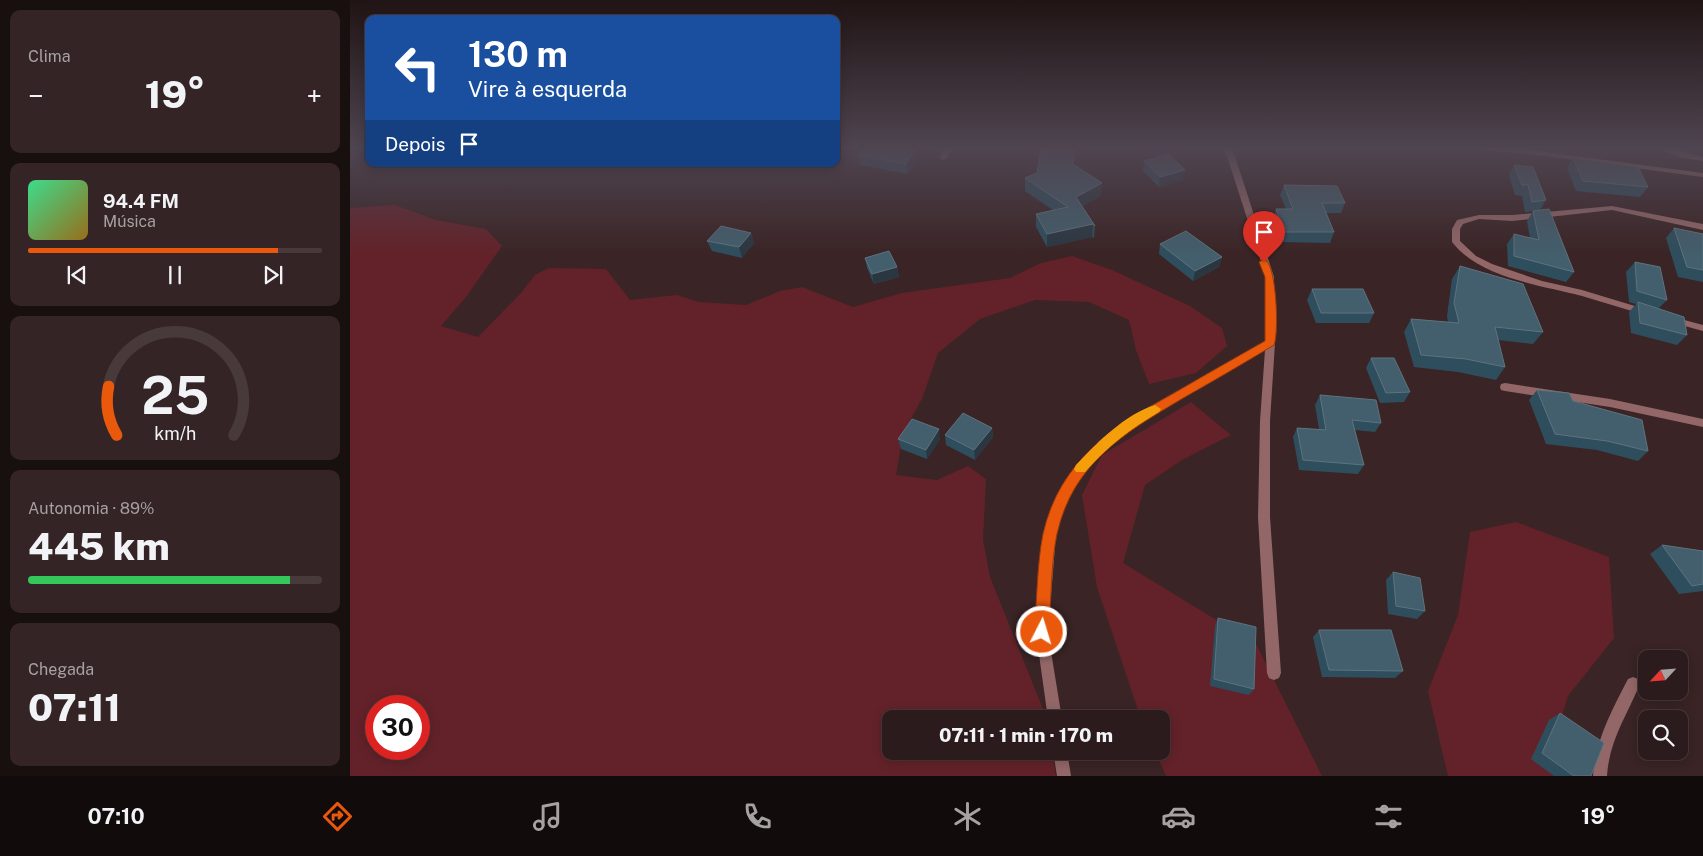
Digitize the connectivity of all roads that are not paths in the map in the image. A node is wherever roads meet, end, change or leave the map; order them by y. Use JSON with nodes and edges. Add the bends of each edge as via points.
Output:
{"nodes":[{"id":1,"x":1240,"y":183,"type":"edge"},
{"id":2,"x":1703,"y":227,"type":"edge"},
{"id":3,"x":1703,"y":328,"type":"edge"},
{"id":4,"x":1270,"y":343,"type":"junction"},
{"id":5,"x":1505,"y":388,"type":"dead end"},
{"id":6,"x":1703,"y":423,"type":"edge"},
{"id":7,"x":1274,"y":673,"type":"dead end"},
{"id":8,"x":1633,"y":684,"type":"dead end"},
{"id":9,"x":1054,"y":710,"type":"edge"},
{"id":10,"x":1061,"y":760,"type":"edge"},
{"id":11,"x":1064,"y":776,"type":"edge"},
{"id":12,"x":1600,"y":776,"type":"edge"}],
"edges":[{"from":1,"to":4,"type":"street","via":[[1270,277]]},
{"from":2,"to":3,"type":"street","via":[[1612,208],[1512,218],[1479,217],[1460,222],[1456,229],[1456,242],[1473,258],[1490,266],[1540,284]]},
{"from":4,"to":7,"type":"street","via":[[1264,517]]},
{"from":4,"to":9,"type":"street","via":[[1124,428],[1103,444],[1083,466],[1062,497],[1050,535],[1042,632]]},
{"from":5,"to":6,"type":"street","via":[[1610,403]]},
{"from":8,"to":12,"type":"street","via":[[1612,725]]},
{"from":10,"to":11,"type":"street"}]}
